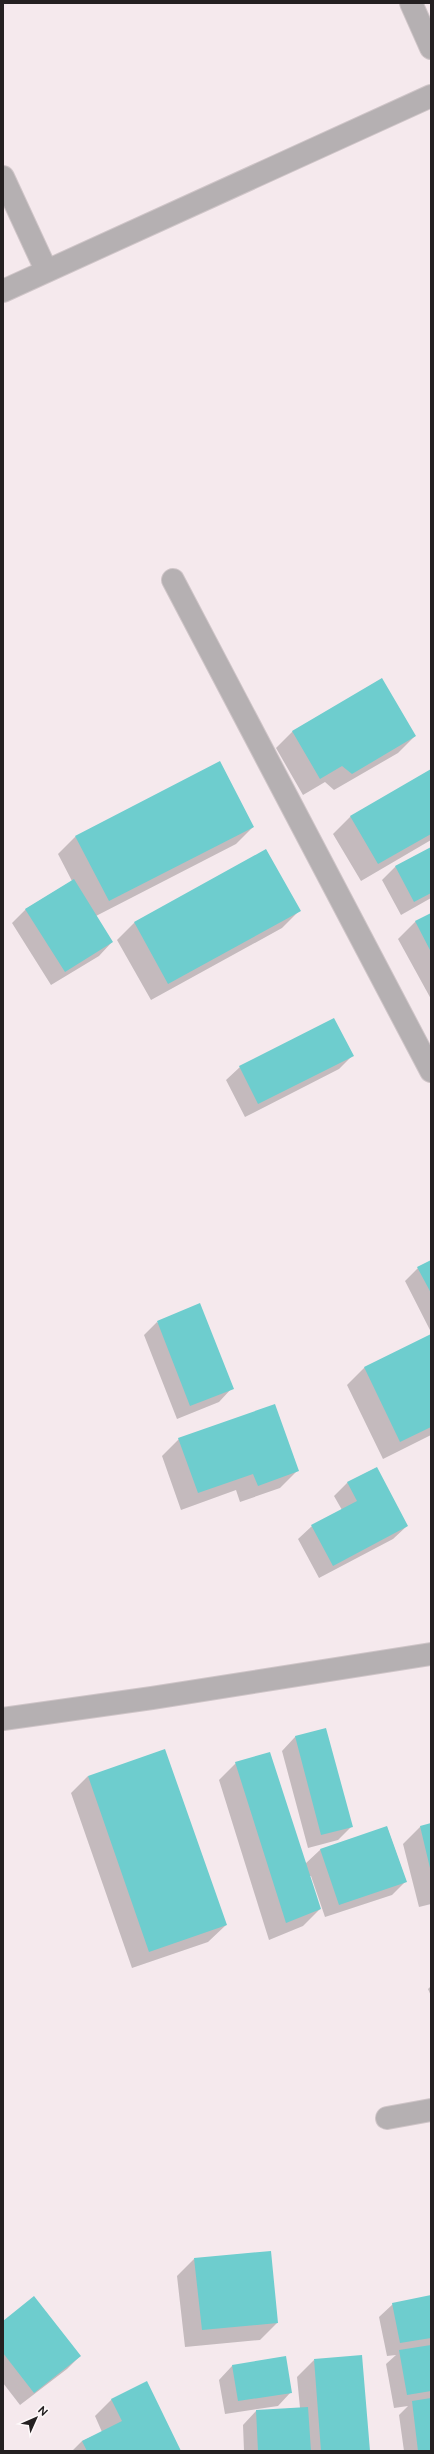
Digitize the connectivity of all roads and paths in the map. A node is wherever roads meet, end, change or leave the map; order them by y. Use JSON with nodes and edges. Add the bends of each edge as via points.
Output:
{"nodes":[{"id":1,"x":411,"y":3,"type":"edge"},
{"id":2,"x":431,"y":48,"type":"edge"},
{"id":3,"x":431,"y":96,"type":"edge"},
{"id":4,"x":3,"y":177,"type":"edge"},
{"id":5,"x":46,"y":270,"type":"junction"},
{"id":6,"x":3,"y":292,"type":"edge"},
{"id":7,"x":173,"y":580,"type":"dead end"},
{"id":8,"x":431,"y":1071,"type":"edge"},
{"id":9,"x":431,"y":1654,"type":"edge"},
{"id":10,"x":3,"y":1719,"type":"edge"},
{"id":11,"x":431,"y":2110,"type":"edge"},
{"id":12,"x":387,"y":2118,"type":"dead end"}],
"edges":[{"from":1,"to":2,"type":"street"},
{"from":3,"to":5,"type":"street"},
{"from":4,"to":5,"type":"street"},
{"from":5,"to":6,"type":"street"},
{"from":7,"to":8,"type":"street"},
{"from":9,"to":10,"type":"street"},
{"from":11,"to":12,"type":"street"}]}
